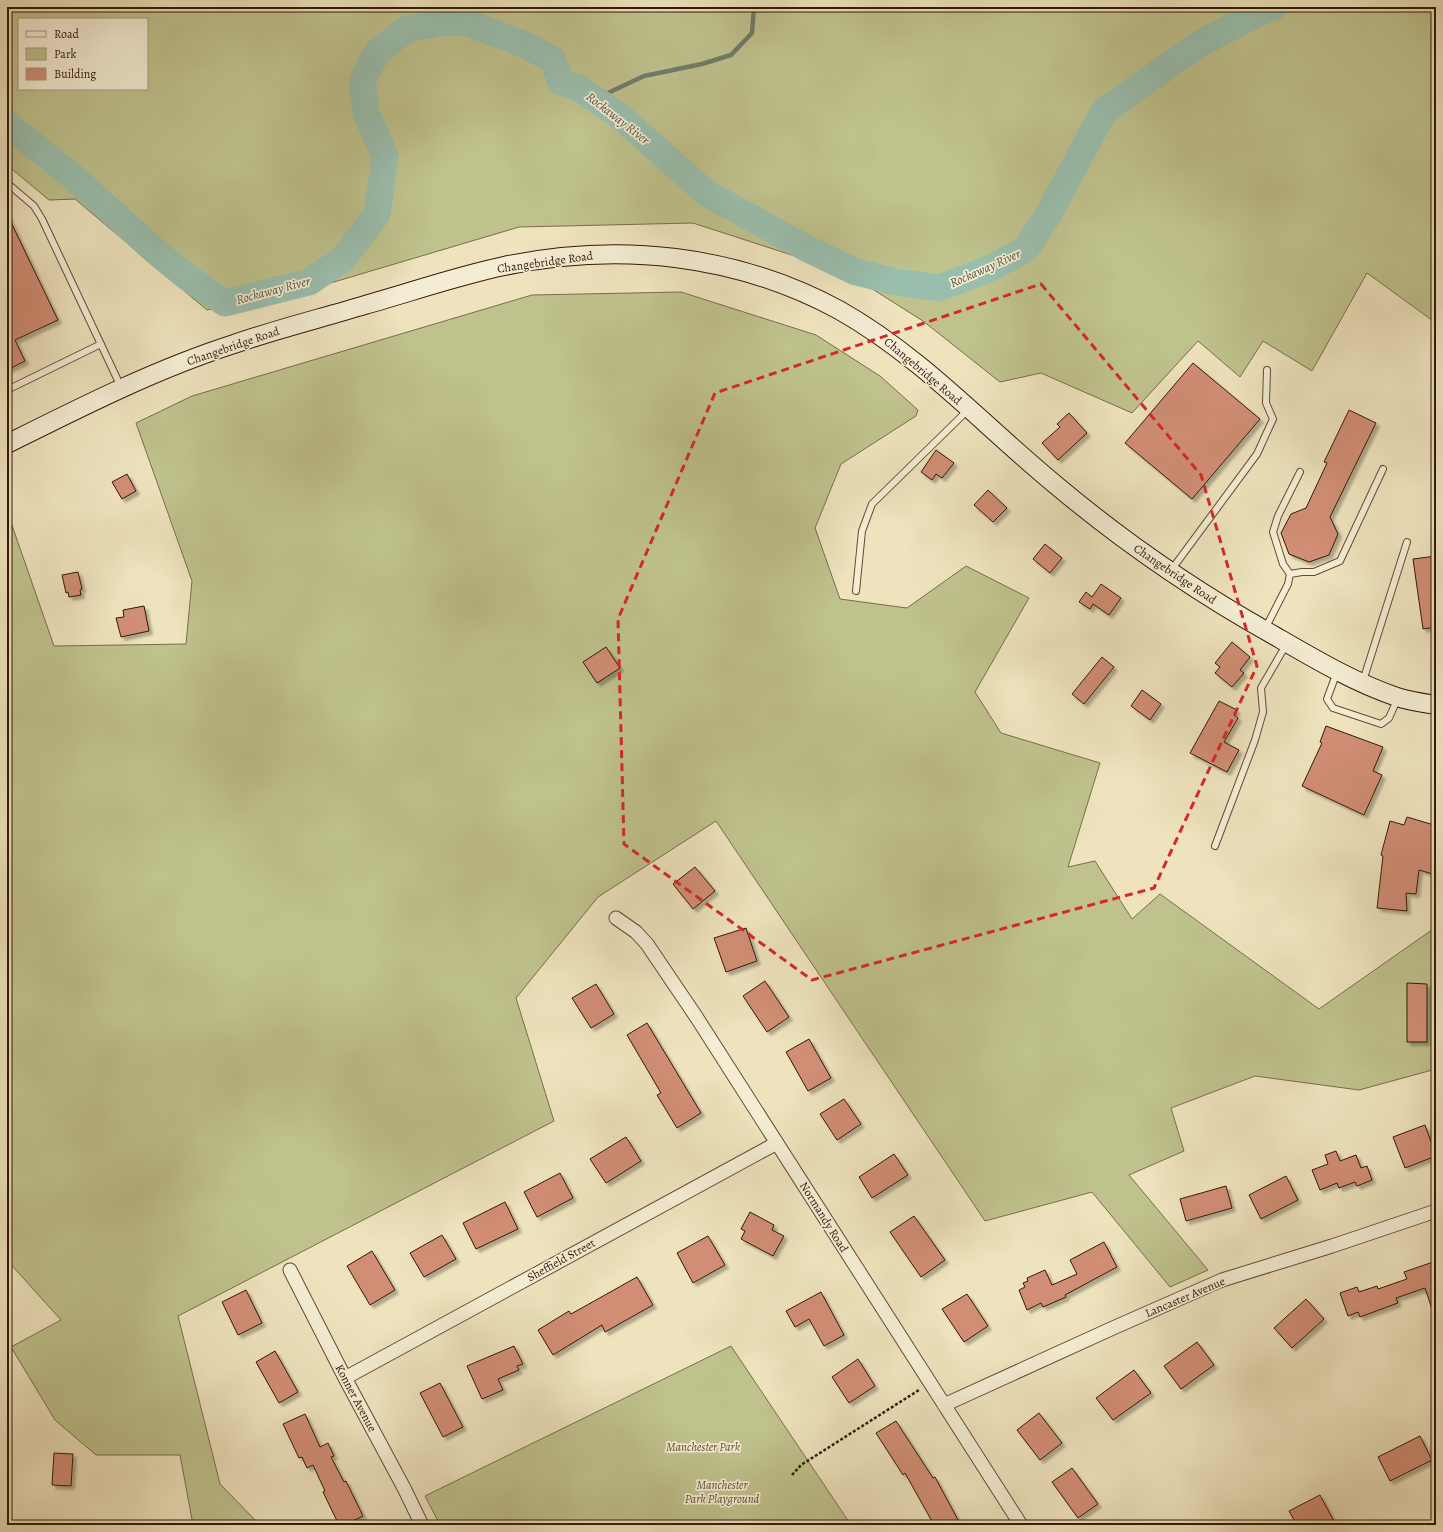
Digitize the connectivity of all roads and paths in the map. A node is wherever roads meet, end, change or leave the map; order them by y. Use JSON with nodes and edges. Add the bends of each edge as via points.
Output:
{"nodes":[{"id":1,"x":7,"y":183,"type":"edge"},
{"id":2,"x":101,"y":344,"type":"junction"},
{"id":3,"x":1267,"y":370,"type":"dead end"},
{"id":4,"x":122,"y":389,"type":"junction"},
{"id":5,"x":7,"y":390,"type":"edge"},
{"id":6,"x":969,"y":409,"type":"junction"},
{"id":7,"x":7,"y":444,"type":"edge"},
{"id":8,"x":1383,"y":468,"type":"dead end"},
{"id":9,"x":1300,"y":472,"type":"dead end"},
{"id":10,"x":1407,"y":542,"type":"dead end"},
{"id":11,"x":1169,"y":572,"type":"junction"},
{"id":12,"x":1290,"y":574,"type":"junction"},
{"id":13,"x":856,"y":591,"type":"dead end"},
{"id":14,"x":1264,"y":630,"type":"junction"},
{"id":15,"x":1287,"y":643,"type":"junction"},
{"id":16,"x":1338,"y":670,"type":"junction"},
{"id":17,"x":1362,"y":682,"type":"junction"},
{"id":18,"x":1398,"y":697,"type":"junction"},
{"id":19,"x":1436,"y":706,"type":"edge"},
{"id":20,"x":1215,"y":846,"type":"dead end"},
{"id":21,"x":616,"y":918,"type":"dead end"},
{"id":22,"x":777,"y":1143,"type":"junction"},
{"id":23,"x":1436,"y":1211,"type":"edge"},
{"id":24,"x":290,"y":1270,"type":"dead end"},
{"id":25,"x":345,"y":1378,"type":"junction"},
{"id":26,"x":930,"y":1383,"type":"junction"},
{"id":27,"x":944,"y":1405,"type":"junction"},
{"id":28,"x":792,"y":1475,"type":"dead end"},
{"id":29,"x":422,"y":1525,"type":"edge"},
{"id":30,"x":1021,"y":1525,"type":"edge"}],
"edges":[{"from":1,"to":2,"type":"lane","via":[[34,206],[42,219]]},
{"from":2,"to":4,"type":"lane"},
{"from":2,"to":5,"type":"lane"},
{"from":3,"to":11,"type":"lane","via":[[1266,403],[1273,419],[1257,454]]},
{"from":4,"to":6,"type":"main road","name":"Changebridge Road","via":[[233,344],[464,276],[504,266],[555,258],[597,254],[643,254],[680,258],[761,277],[838,310],[907,355]]},
{"from":4,"to":7,"type":"main road","name":"Changebridge Road"},
{"from":6,"to":11,"type":"main road","name":"Changebridge Road","via":[[1091,514]]},
{"from":6,"to":13,"type":"lane","via":[[872,504],[862,531]]},
{"from":8,"to":12,"type":"lane","via":[[1340,561],[1314,572]]},
{"from":9,"to":12,"type":"lane","via":[[1278,516],[1273,532],[1283,564]]},
{"from":10,"to":17,"type":"lane"},
{"from":11,"to":14,"type":"main road","name":"Changebridge Road"},
{"from":12,"to":14,"type":"lane","via":[[1288,584]]},
{"from":14,"to":15,"type":"main road","name":"Changebridge Road"},
{"from":15,"to":16,"type":"main road","name":"Changebridge Road"},
{"from":15,"to":20,"type":"lane","via":[[1261,688],[1262,712],[1255,740]]},
{"from":16,"to":17,"type":"main road","name":"Changebridge Road"},
{"from":16,"to":18,"type":"lane","via":[[1327,699],[1333,708],[1381,724],[1389,718]]},
{"from":17,"to":18,"type":"main road","name":"Changebridge Road"},
{"from":18,"to":19,"type":"main road","name":"Changebridge Road"},
{"from":21,"to":22,"type":"street","name":"Normandy Road","via":[[636,932],[647,944]]},
{"from":22,"to":25,"type":"street","name":"Sheffield Street"},
{"from":22,"to":26,"type":"street","name":"Normandy Road"},
{"from":23,"to":27,"type":"street","name":"Lancaster Avenue","via":[[1222,1280]]},
{"from":24,"to":25,"type":"street","name":"Konner Avenue"},
{"from":25,"to":29,"type":"street","name":"Konner Avenue"},
{"from":26,"to":27,"type":"street","name":"Normandy Road"},
{"from":26,"to":28,"type":"path","via":[[801,1465]]},
{"from":27,"to":30,"type":"street","name":"Normandy Road"}]}
